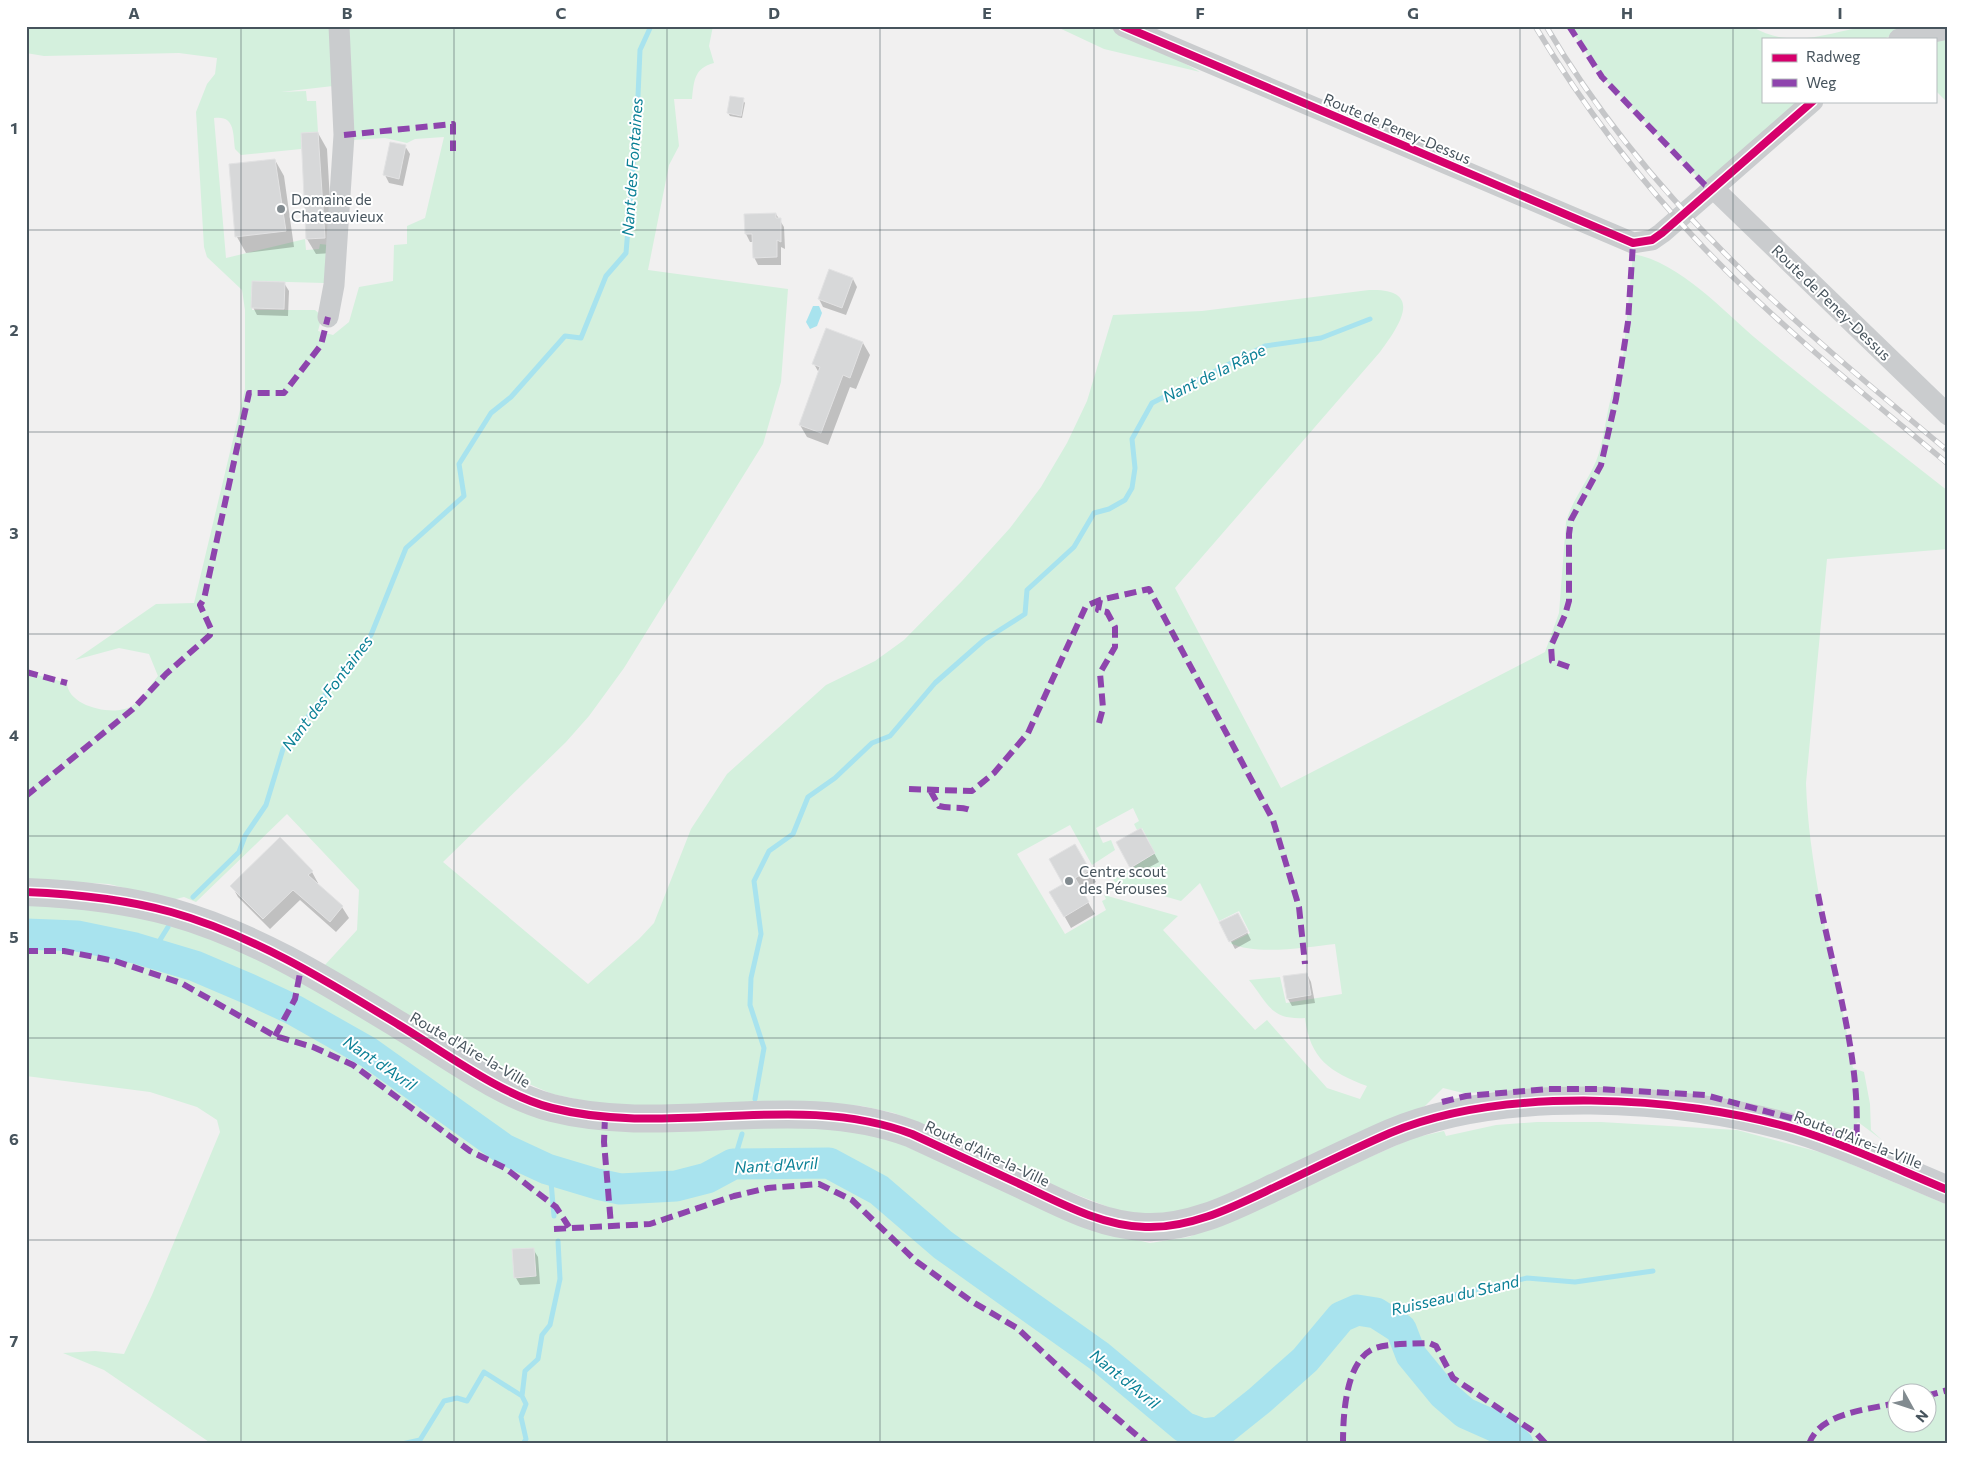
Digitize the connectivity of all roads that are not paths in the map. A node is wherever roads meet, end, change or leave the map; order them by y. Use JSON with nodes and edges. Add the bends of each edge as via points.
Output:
{"nodes":[{"id":1,"x":339,"y":26,"type":"edge"},
{"id":2,"x":1123,"y":26,"type":"edge"},
{"id":3,"x":1948,"y":29,"type":"edge"},
{"id":4,"x":1904,"y":38,"type":"edge"},
{"id":5,"x":1812,"y":102,"type":"edge"},
{"id":6,"x":1714,"y":190,"type":"junction"},
{"id":7,"x":328,"y":317,"type":"dead end"},
{"id":8,"x":1948,"y":415,"type":"edge"},
{"id":9,"x":26,"y":892,"type":"edge"},
{"id":10,"x":1948,"y":1190,"type":"edge"}],
"edges":[{"from":1,"to":7,"type":"street","via":[[344,135],[334,285]]},
{"from":2,"to":6,"type":"street","name":"Route de Peney-Dessus","via":[[1633,243],[1652,240]]},
{"from":3,"to":4,"type":"street"},
{"from":5,"to":6,"type":"street","name":"Route de Peney-Dessus"},
{"from":6,"to":8,"type":"street","name":"Route de Peney-Dessus"},
{"from":9,"to":10,"type":"street","name":"Route d'Aire-la-Ville","via":[[70,894],[142,905],[209,924],[276,954],[510,1092],[550,1108],[604,1117],[634,1118],[801,1114],[858,1118],[912,1134],[1060,1203],[1126,1225],[1157,1227],[1191,1221],[1249,1199],[1423,1120],[1484,1106],[1523,1103],[1669,1106],[1761,1121],[1824,1139]]}]}
